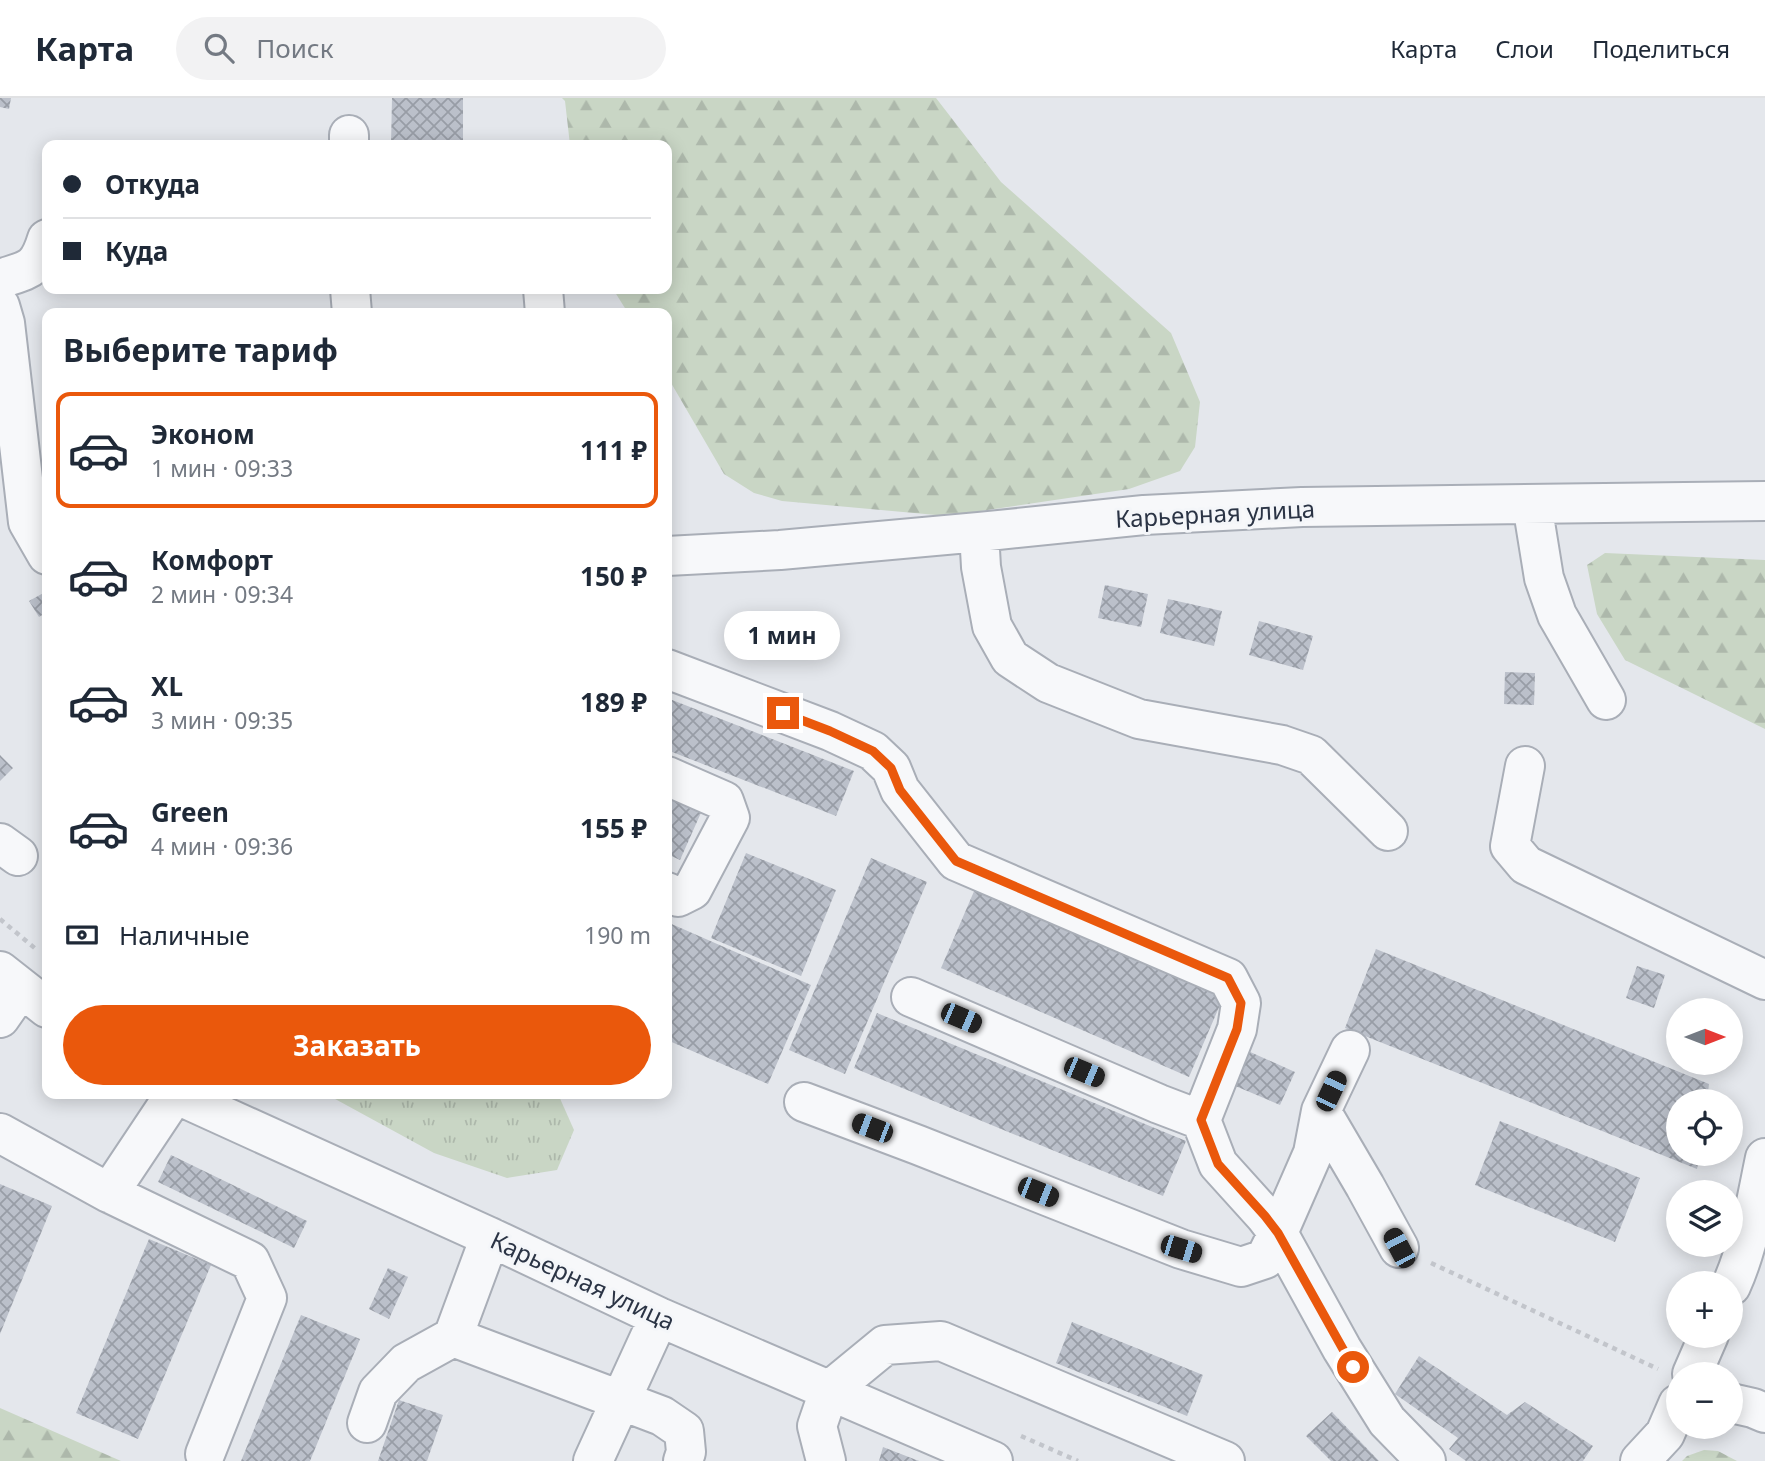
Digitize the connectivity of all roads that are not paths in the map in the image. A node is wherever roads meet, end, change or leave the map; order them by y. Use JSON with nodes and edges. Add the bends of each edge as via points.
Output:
{"nodes":[{"id":1,"x":42,"y":256,"type":"edge"},
{"id":2,"x":0,"y":279,"type":"edge"},
{"id":3,"x":0,"y":306,"type":"edge"},
{"id":4,"x":1765,"y":501,"type":"edge"},
{"id":5,"x":1532,"y":504,"type":"junction"},
{"id":6,"x":25,"y":525,"type":"edge"},
{"id":7,"x":979,"y":533,"type":"junction"},
{"id":8,"x":42,"y":548,"type":"edge"},
{"id":9,"x":672,"y":556,"type":"edge"},
{"id":10,"x":672,"y":671,"type":"edge"},
{"id":11,"x":1606,"y":700,"type":"dead end"},
{"id":12,"x":1525,"y":765,"type":"dead end"},
{"id":13,"x":672,"y":778,"type":"edge"},
{"id":14,"x":1388,"y":831,"type":"dead end"},
{"id":15,"x":672,"y":894,"type":"edge"},
{"id":16,"x":1765,"y":980,"type":"edge"},
{"id":17,"x":911,"y":997,"type":"dead end"},
{"id":18,"x":1350,"y":1050,"type":"dead end"},
{"id":19,"x":172,"y":1099,"type":"edge"},
{"id":20,"x":186,"y":1099,"type":"edge"},
{"id":21,"x":804,"y":1102,"type":"dead end"},
{"id":22,"x":1321,"y":1111,"type":"junction"},
{"id":23,"x":1201,"y":1120,"type":"junction"},
{"id":24,"x":0,"y":1133,"type":"edge"},
{"id":25,"x":1765,"y":1158,"type":"edge"},
{"id":26,"x":109,"y":1193,"type":"junction"},
{"id":27,"x":1278,"y":1233,"type":"junction"},
{"id":28,"x":490,"y":1237,"type":"junction"},
{"id":29,"x":1399,"y":1248,"type":"road end"},
{"id":30,"x":1737,"y":1271,"type":"edge"},
{"id":31,"x":659,"y":1317,"type":"junction"},
{"id":32,"x":453,"y":1337,"type":"junction"},
{"id":33,"x":829,"y":1391,"type":"junction"},
{"id":34,"x":621,"y":1400,"type":"junction"},
{"id":35,"x":1743,"y":1406,"type":"edge"},
{"id":36,"x":1765,"y":1413,"type":"edge"},
{"id":37,"x":366,"y":1423,"type":"dead end"},
{"id":38,"x":1666,"y":1430,"type":"edge"},
{"id":39,"x":205,"y":1454,"type":"dead end"},
{"id":40,"x":593,"y":1461,"type":"edge"},
{"id":41,"x":683,"y":1461,"type":"edge"},
{"id":42,"x":826,"y":1461,"type":"edge"},
{"id":43,"x":993,"y":1461,"type":"edge"},
{"id":44,"x":1225,"y":1461,"type":"edge"},
{"id":45,"x":1426,"y":1461,"type":"edge"},
{"id":46,"x":1640,"y":1461,"type":"edge"}],
"edges":[{"from":1,"to":2,"type":"street","via":[[30,269]]},
{"from":3,"to":6,"type":"street"},
{"from":4,"to":5,"type":"street","name":"Карьерная улица"},
{"from":5,"to":7,"type":"street","name":"Карьерная улица","via":[[1157,514]]},
{"from":5,"to":11,"type":"street","via":[[1544,578],[1557,615]]},
{"from":6,"to":8,"type":"street"},
{"from":7,"to":9,"type":"street","name":"Карьерная улица"},
{"from":7,"to":14,"type":"street","via":[[992,626],[1010,658],[1048,683],[1139,719],[1282,745],[1311,755]]},
{"from":10,"to":23,"type":"street","via":[[873,751],[891,768],[900,790],[956,861],[1228,978],[1241,1003],[1237,1029]]},
{"from":12,"to":16,"type":"street","via":[[1510,846],[1526,865]]},
{"from":13,"to":15,"type":"street","via":[[724,801],[730,818],[692,890],[678,897]]},
{"from":17,"to":23,"type":"street"},
{"from":18,"to":22,"type":"street"},
{"from":19,"to":26,"type":"street"},
{"from":20,"to":28,"type":"street","name":"Карьерная улица"},
{"from":21,"to":27,"type":"street","via":[[1181,1249],[1241,1267],[1265,1259]]},
{"from":22,"to":27,"type":"street","via":[[1313,1153]]},
{"from":22,"to":29,"type":"street"},
{"from":23,"to":27,"type":"street","via":[[1218,1164]]},
{"from":24,"to":26,"type":"street"},
{"from":25,"to":30,"type":"street"},
{"from":26,"to":39,"type":"street","via":[[250,1261],[267,1298]]},
{"from":27,"to":45,"type":"street","via":[[1387,1421]]},
{"from":28,"to":31,"type":"street","name":"Карьерная улица"},
{"from":28,"to":32,"type":"street"},
{"from":31,"to":33,"type":"street","name":"Карьерная улица"},
{"from":31,"to":34,"type":"street"},
{"from":32,"to":34,"type":"street"},
{"from":32,"to":37,"type":"street","via":[[406,1363],[378,1392]]},
{"from":33,"to":42,"type":"street","via":[[817,1426]]},
{"from":33,"to":43,"type":"street","name":"Карьерная улица"},
{"from":33,"to":44,"type":"street","via":[[885,1345],[941,1341]]},
{"from":34,"to":40,"type":"street"},
{"from":34,"to":41,"type":"street","via":[[662,1416],[684,1431],[687,1452]]},
{"from":35,"to":36,"type":"street"},
{"from":38,"to":46,"type":"street"}]}
